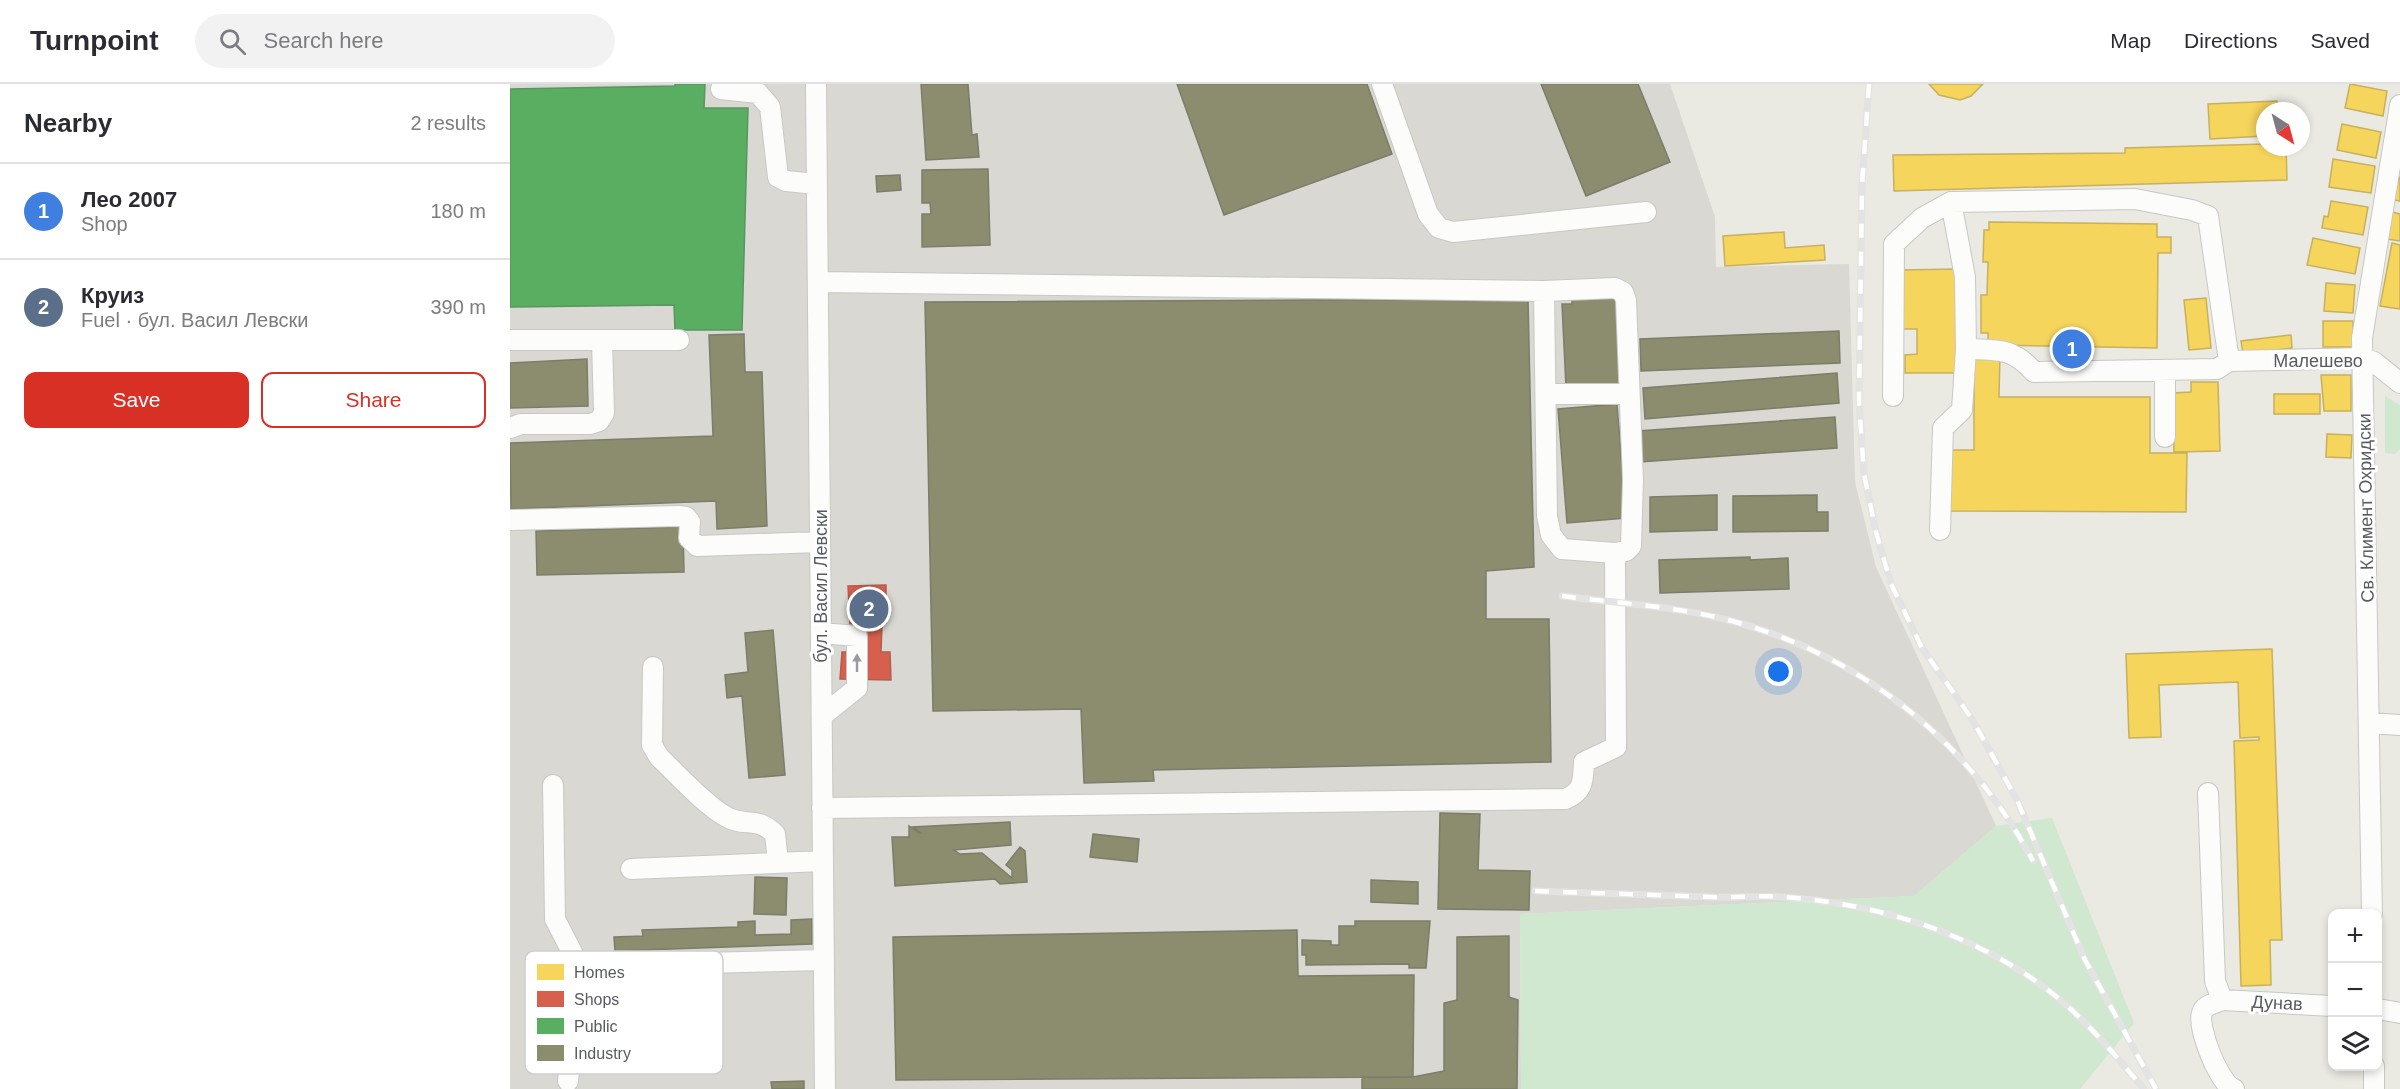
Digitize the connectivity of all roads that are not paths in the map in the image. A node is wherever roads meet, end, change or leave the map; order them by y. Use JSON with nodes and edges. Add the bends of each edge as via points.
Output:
{"nodes":[{"id":1,"x":816,"y":84,"type":"edge"},
{"id":2,"x":1382,"y":84,"type":"edge"},
{"id":3,"x":758,"y":88,"type":"edge"},
{"id":4,"x":721,"y":90,"type":"dead end"},
{"id":5,"x":2400,"y":105,"type":"edge"},
{"id":6,"x":816,"y":184,"type":"junction"},
{"id":7,"x":1952,"y":202,"type":"junction"},
{"id":8,"x":1646,"y":212,"type":"dead end"},
{"id":9,"x":818,"y":282,"type":"junction"},
{"id":10,"x":1544,"y":291,"type":"junction"},
{"id":11,"x":510,"y":340,"type":"edge"},
{"id":12,"x":602,"y":340,"type":"junction"},
{"id":13,"x":679,"y":340,"type":"dead end"},
{"id":14,"x":1966,"y":349,"type":"junction"},
{"id":15,"x":2363,"y":358,"type":"junction"},
{"id":16,"x":2229,"y":361,"type":"junction"},
{"id":17,"x":2165,"y":372,"type":"junction"},
{"id":18,"x":2400,"y":382,"type":"edge"},
{"id":19,"x":1547,"y":394,"type":"junction"},
{"id":20,"x":1629,"y":394,"type":"junction"},
{"id":21,"x":1893,"y":396,"type":"dead end"},
{"id":22,"x":510,"y":428,"type":"edge"},
{"id":23,"x":2165,"y":437,"type":"dead end"},
{"id":24,"x":510,"y":520,"type":"edge"},
{"id":25,"x":1940,"y":530,"type":"dead end"},
{"id":26,"x":820,"y":542,"type":"junction"},
{"id":27,"x":1615,"y":553,"type":"junction"},
{"id":28,"x":821,"y":633,"type":"junction"},
{"id":29,"x":653,"y":668,"type":"dead end"},
{"id":30,"x":822,"y":716,"type":"junction"},
{"id":31,"x":2370,"y":723,"type":"junction"},
{"id":32,"x":2400,"y":725,"type":"edge"},
{"id":33,"x":553,"y":785,"type":"dead end"},
{"id":34,"x":2208,"y":793,"type":"dead end"},
{"id":35,"x":822,"y":808,"type":"junction"},
{"id":36,"x":823,"y":861,"type":"junction"},
{"id":37,"x":778,"y":862,"type":"junction"},
{"id":38,"x":631,"y":869,"type":"dead end"},
{"id":39,"x":2372,"y":909,"type":"edge"},
{"id":40,"x":571,"y":951,"type":"edge"},
{"id":41,"x":824,"y":960,"type":"junction"},
{"id":42,"x":723,"y":962,"type":"edge"},
{"id":43,"x":2222,"y":1000,"type":"junction"},
{"id":44,"x":2328,"y":1006,"type":"edge"},
{"id":45,"x":2382,"y":1010,"type":"edge"},
{"id":46,"x":2400,"y":1013,"type":"edge"},
{"id":47,"x":2374,"y":1071,"type":"edge"},
{"id":48,"x":569,"y":1074,"type":"edge"},
{"id":49,"x":568,"y":1081,"type":"dead end"},
{"id":50,"x":825,"y":1089,"type":"edge"},
{"id":51,"x":2234,"y":1089,"type":"edge"},
{"id":52,"x":2374,"y":1089,"type":"edge"}],
"edges":[{"from":1,"to":6,"type":"street","name":"бул. Васил Левски"},
{"from":2,"to":8,"type":"street","via":[[1428,214],[1439,228],[1453,232]]},
{"from":3,"to":4,"type":"street"},
{"from":3,"to":6,"type":"street","via":[[770,106],[778,177]]},
{"from":5,"to":15,"type":"street","name":"Св. Климент Охридски","via":[[2362,338]]},
{"from":6,"to":9,"type":"street","name":"бул. Васил Левски"},
{"from":7,"to":14,"type":"street","via":[[1965,277]]},
{"from":7,"to":16,"type":"street","via":[[2135,199],[2208,216]]},
{"from":7,"to":21,"type":"street","via":[[1922,218],[1894,244]]},
{"from":9,"to":10,"type":"street"},
{"from":9,"to":26,"type":"street","name":"бул. Васил Левски"},
{"from":10,"to":19,"type":"street"},
{"from":10,"to":20,"type":"street","via":[[1615,288],[1623,292]]},
{"from":11,"to":12,"type":"street"},
{"from":12,"to":13,"type":"street"},
{"from":12,"to":22,"type":"street","via":[[604,413],[598,421],[521,424]]},
{"from":14,"to":17,"type":"street","name":"Малешево","via":[[2005,350],[2020,356],[2034,372]]},
{"from":14,"to":25,"type":"street","via":[[1962,410],[1943,428]]},
{"from":15,"to":16,"type":"street","name":"Малешево"},
{"from":15,"to":18,"type":"street","name":"Малешево"},
{"from":15,"to":31,"type":"street","name":"Св. Климент Охридски"},
{"from":16,"to":17,"type":"street","name":"Малешево","via":[[2217,369]]},
{"from":17,"to":23,"type":"street"},
{"from":19,"to":20,"type":"street"},
{"from":19,"to":27,"type":"street","via":[[1547,516],[1551,535],[1562,549]]},
{"from":20,"to":27,"type":"street","via":[[1631,546]]},
{"from":24,"to":26,"type":"street","via":[[679,516],[690,522],[689,538],[697,546]]},
{"from":26,"to":28,"type":"street","name":"бул. Васил Левски"},
{"from":27,"to":35,"type":"street","via":[[1616,747],[1584,762],[1582,787],[1565,799]]},
{"from":28,"to":30,"type":"street","name":"бул. Васил Левски"},
{"from":30,"to":28,"type":"street","one_way":true,"via":[[857,688],[857,636]]},
{"from":29,"to":37,"type":"street","via":[[652,746],[658,757],[724,816],[765,824],[775,834]]},
{"from":30,"to":35,"type":"street","name":"бул. Васил Левски"},
{"from":31,"to":32,"type":"street"},
{"from":31,"to":39,"type":"street","name":"Св. Климент Охридски"},
{"from":33,"to":40,"type":"street","via":[[555,919]]},
{"from":34,"to":43,"type":"street","via":[[2215,981]]},
{"from":35,"to":36,"type":"street","name":"бул. Васил Левски"},
{"from":36,"to":37,"type":"street"},
{"from":36,"to":41,"type":"street","name":"бул. Васил Левски"},
{"from":37,"to":38,"type":"street"},
{"from":41,"to":42,"type":"street"},
{"from":41,"to":50,"type":"street","name":"бул. Васил Левски"},
{"from":43,"to":44,"type":"street","name":"Дунав"},
{"from":43,"to":51,"type":"street","via":[[2201,1014],[2217,1074]]},
{"from":45,"to":46,"type":"street"},
{"from":47,"to":52,"type":"street"},
{"from":48,"to":49,"type":"street"}]}
